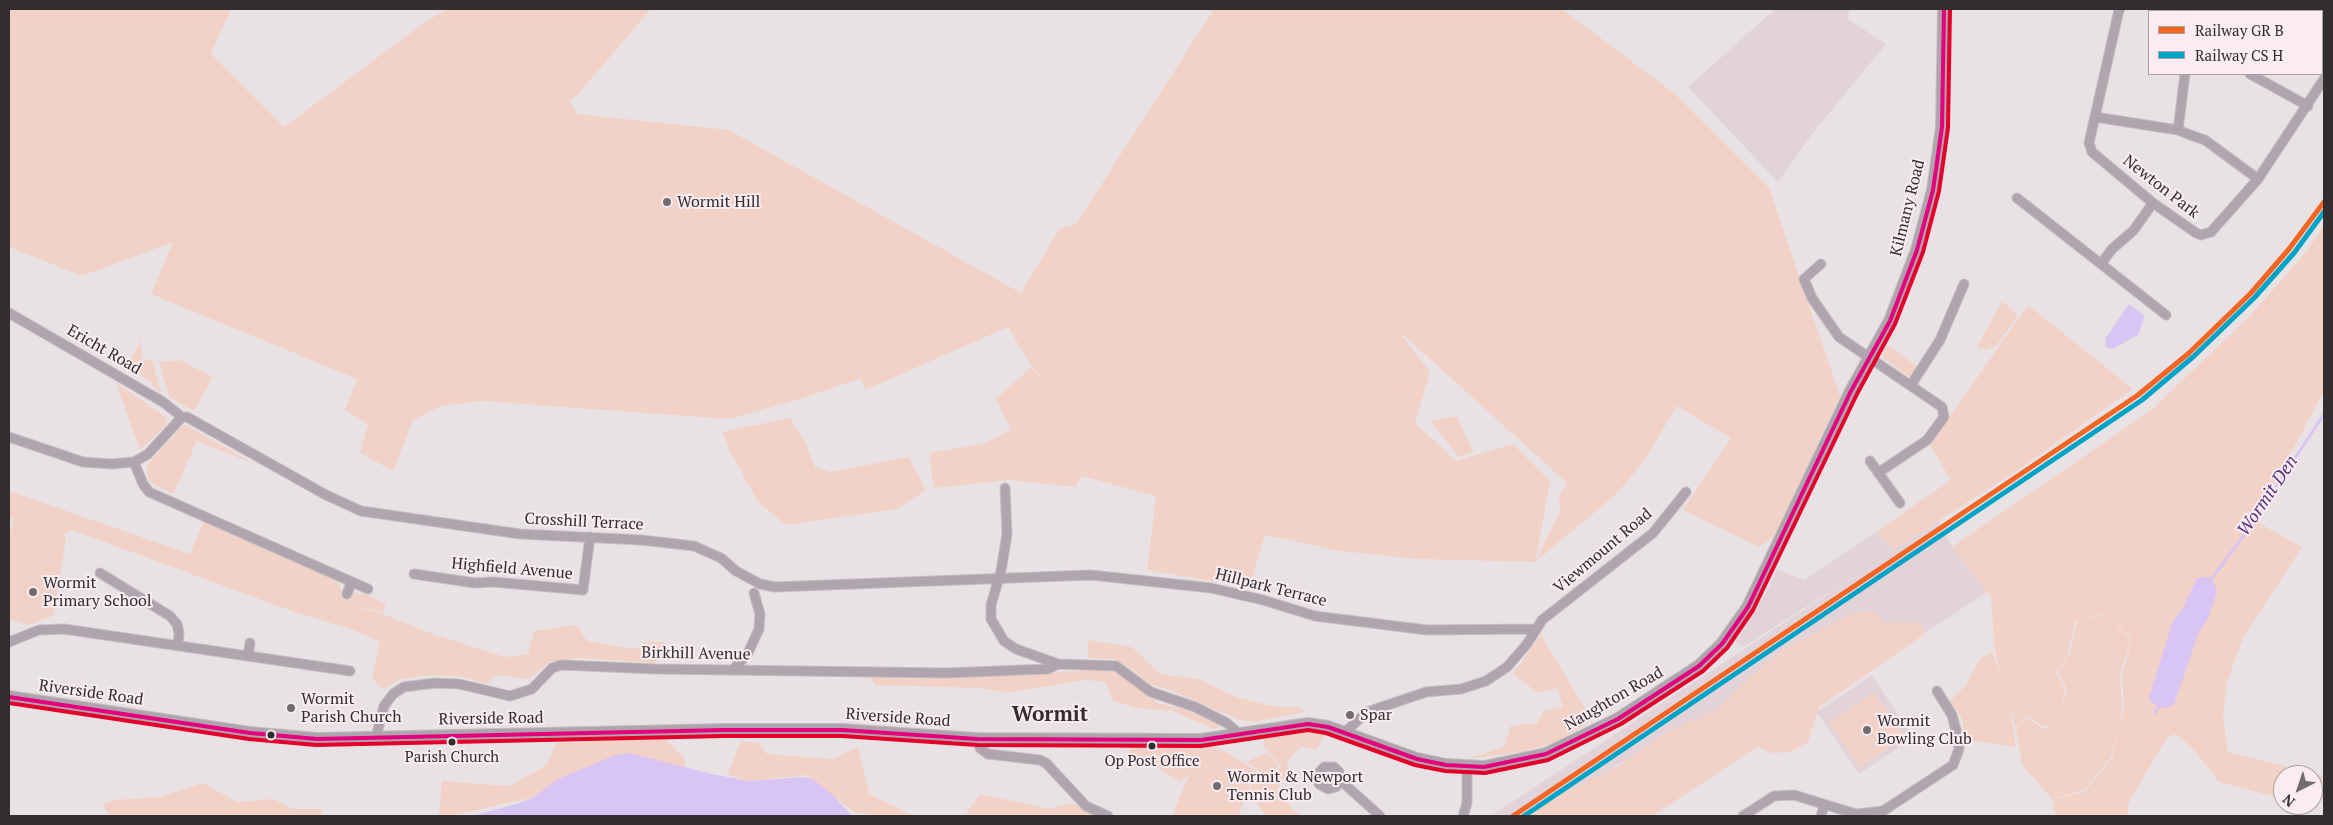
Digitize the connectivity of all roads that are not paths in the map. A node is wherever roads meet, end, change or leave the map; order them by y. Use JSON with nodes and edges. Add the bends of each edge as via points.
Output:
{"nodes":[{"id":1,"x":1944,"y":9,"type":"edge"},
{"id":2,"x":2118,"y":9,"type":"edge"},
{"id":3,"x":2185,"y":75,"type":"edge"},
{"id":4,"x":2252,"y":75,"type":"edge"},
{"id":5,"x":2324,"y":79,"type":"edge"},
{"id":6,"x":2308,"y":106,"type":"junction"},
{"id":7,"x":2095,"y":118,"type":"junction"},
{"id":8,"x":2178,"y":130,"type":"junction"},
{"id":9,"x":2258,"y":179,"type":"junction"},
{"id":10,"x":2017,"y":198,"type":"dead end"},
{"id":11,"x":2153,"y":203,"type":"junction"},
{"id":12,"x":1820,"y":264,"type":"dead end"},
{"id":13,"x":2101,"y":264,"type":"junction"},
{"id":14,"x":1964,"y":284,"type":"dead end"},
{"id":15,"x":9,"y":313,"type":"edge"},
{"id":16,"x":2166,"y":315,"type":"dead end"},
{"id":17,"x":1872,"y":353,"type":"junction"},
{"id":18,"x":1911,"y":385,"type":"junction"},
{"id":19,"x":182,"y":417,"type":"junction"},
{"id":20,"x":9,"y":437,"type":"edge"},
{"id":21,"x":1870,"y":461,"type":"dead end"},
{"id":22,"x":134,"y":462,"type":"junction"},
{"id":23,"x":1878,"y":472,"type":"junction"},
{"id":24,"x":1005,"y":488,"type":"dead end"},
{"id":25,"x":1686,"y":492,"type":"dead end"},
{"id":26,"x":1900,"y":504,"type":"dead end"},
{"id":27,"x":590,"y":537,"type":"junction"},
{"id":28,"x":100,"y":573,"type":"dead end"},
{"id":29,"x":414,"y":574,"type":"dead end"},
{"id":30,"x":999,"y":578,"type":"junction"},
{"id":31,"x":352,"y":583,"type":"junction"},
{"id":32,"x":368,"y":590,"type":"dead end"},
{"id":33,"x":754,"y":593,"type":"dead end"},
{"id":34,"x":347,"y":594,"type":"dead end"},
{"id":35,"x":1536,"y":629,"type":"junction"},
{"id":36,"x":9,"y":642,"type":"edge"},
{"id":37,"x":250,"y":643,"type":"dead end"},
{"id":38,"x":178,"y":646,"type":"junction"},
{"id":39,"x":248,"y":656,"type":"junction"},
{"id":40,"x":1058,"y":664,"type":"junction"},
{"id":41,"x":733,"y":670,"type":"junction"},
{"id":42,"x":350,"y":671,"type":"dead end"},
{"id":43,"x":1937,"y":691,"type":"dead end"},
{"id":44,"x":9,"y":697,"type":"edge"},
{"id":45,"x":1344,"y":733,"type":"junction"},
{"id":46,"x":1232,"y":734,"type":"junction"},
{"id":47,"x":376,"y":738,"type":"junction"},
{"id":48,"x":977,"y":739,"type":"junction"},
{"id":49,"x":1467,"y":768,"type":"junction"},
{"id":50,"x":1340,"y":780,"type":"dead end"},
{"id":51,"x":1824,"y":806,"type":"junction"},
{"id":52,"x":1108,"y":816,"type":"edge"},
{"id":53,"x":1380,"y":816,"type":"edge"},
{"id":54,"x":1463,"y":816,"type":"edge"},
{"id":55,"x":1743,"y":816,"type":"edge"},
{"id":56,"x":1821,"y":816,"type":"edge"}],
"edges":[{"from":1,"to":17,"type":"main road","name":"Kilmany Road","via":[[1942,127],[1933,190],[1908,274],[1890,321]]},
{"from":2,"to":7,"type":"street"},
{"from":3,"to":8,"type":"street"},
{"from":4,"to":6,"type":"street"},
{"from":5,"to":6,"type":"street"},
{"from":6,"to":9,"type":"street"},
{"from":7,"to":8,"type":"street"},
{"from":7,"to":11,"type":"street","name":"Newton Park","via":[[2090,143],[2092,152]]},
{"from":8,"to":9,"type":"street","via":[[2205,140]]},
{"from":9,"to":11,"type":"street","name":"Newton Park","via":[[2206,234],[2196,233]]},
{"from":10,"to":13,"type":"street"},
{"from":11,"to":13,"type":"street","via":[[2133,231],[2112,249]]},
{"from":12,"to":17,"type":"street","via":[[1804,279],[1812,298],[1839,337]]},
{"from":13,"to":16,"type":"street"},
{"from":14,"to":18,"type":"street","via":[[1940,340]]},
{"from":15,"to":19,"type":"street","name":"Ericht Road","via":[[163,402]]},
{"from":17,"to":18,"type":"street"},
{"from":17,"to":49,"type":"main road","name":"Naughton Road","via":[[1748,607],[1734,630],[1711,656],[1618,719],[1567,745],[1525,760]]},
{"from":18,"to":23,"type":"street","via":[[1942,407],[1944,417],[1927,440]]},
{"from":19,"to":22,"type":"street","via":[[148,454]]},
{"from":19,"to":27,"type":"street","name":"Crosshill Terrace","via":[[187,416],[361,512],[520,534]]},
{"from":20,"to":22,"type":"street","via":[[83,462]]},
{"from":21,"to":23,"type":"street"},
{"from":22,"to":31,"type":"street","via":[[149,492]]},
{"from":23,"to":26,"type":"street"},
{"from":24,"to":30,"type":"street","via":[[1007,534]]},
{"from":25,"to":35,"type":"street","name":"Viewmount Road","via":[[1652,533],[1550,613]]},
{"from":27,"to":29,"type":"street","name":"Highfield Avenue","via":[[584,590],[494,582],[475,584]]},
{"from":27,"to":30,"type":"street","name":"Crosshill Terrace","via":[[694,546],[721,558],[760,584],[775,587]]},
{"from":28,"to":38,"type":"street","via":[[170,616],[180,633]]},
{"from":30,"to":35,"type":"street","name":"Hillpark Terrace","via":[[1091,574],[1211,588],[1325,618],[1427,630]]},
{"from":30,"to":40,"type":"street","via":[[991,605],[994,628],[1016,649]]},
{"from":31,"to":32,"type":"street"},
{"from":31,"to":34,"type":"street"},
{"from":33,"to":41,"type":"street","via":[[760,614],[759,629],[748,652]]},
{"from":35,"to":45,"type":"street","name":"Viewmount Road","via":[[1507,668],[1486,681],[1461,689],[1426,692],[1366,712]]},
{"from":36,"to":38,"type":"street","via":[[39,630],[64,629]]},
{"from":37,"to":39,"type":"street"},
{"from":38,"to":39,"type":"street"},
{"from":39,"to":42,"type":"street"},
{"from":40,"to":41,"type":"street","name":"Birkhill Avenue","via":[[1048,669],[947,673]]},
{"from":40,"to":46,"type":"street","via":[[1116,666],[1150,692],[1195,707],[1228,723]]},
{"from":41,"to":47,"type":"street","name":"Birkhill Avenue","via":[[561,665],[552,668],[532,689],[510,696],[459,684],[435,682],[404,687],[393,694],[384,706]]},
{"from":43,"to":51,"type":"street","via":[[1952,715],[1958,737],[1959,749],[1953,765],[1883,811],[1856,814]]},
{"from":44,"to":47,"type":"main road","name":"Riverside Road","via":[[250,733],[318,739]]},
{"from":45,"to":46,"type":"main road","name":"Naughton Road","via":[[1308,724]]},
{"from":45,"to":49,"type":"main road","name":"Naughton Road","via":[[1417,759]]},
{"from":46,"to":48,"type":"main road","name":"Naughton Road","via":[[1201,740]]},
{"from":47,"to":48,"type":"main road","name":"Riverside Road","via":[[842,730]]},
{"from":48,"to":52,"type":"street","via":[[980,748],[988,754],[1040,760],[1086,806]]},
{"from":49,"to":54,"type":"street","via":[[1467,803]]},
{"from":50,"to":53,"type":"street"},
{"from":51,"to":55,"type":"street","via":[[1794,795],[1774,796]]},
{"from":51,"to":56,"type":"street"}]}
